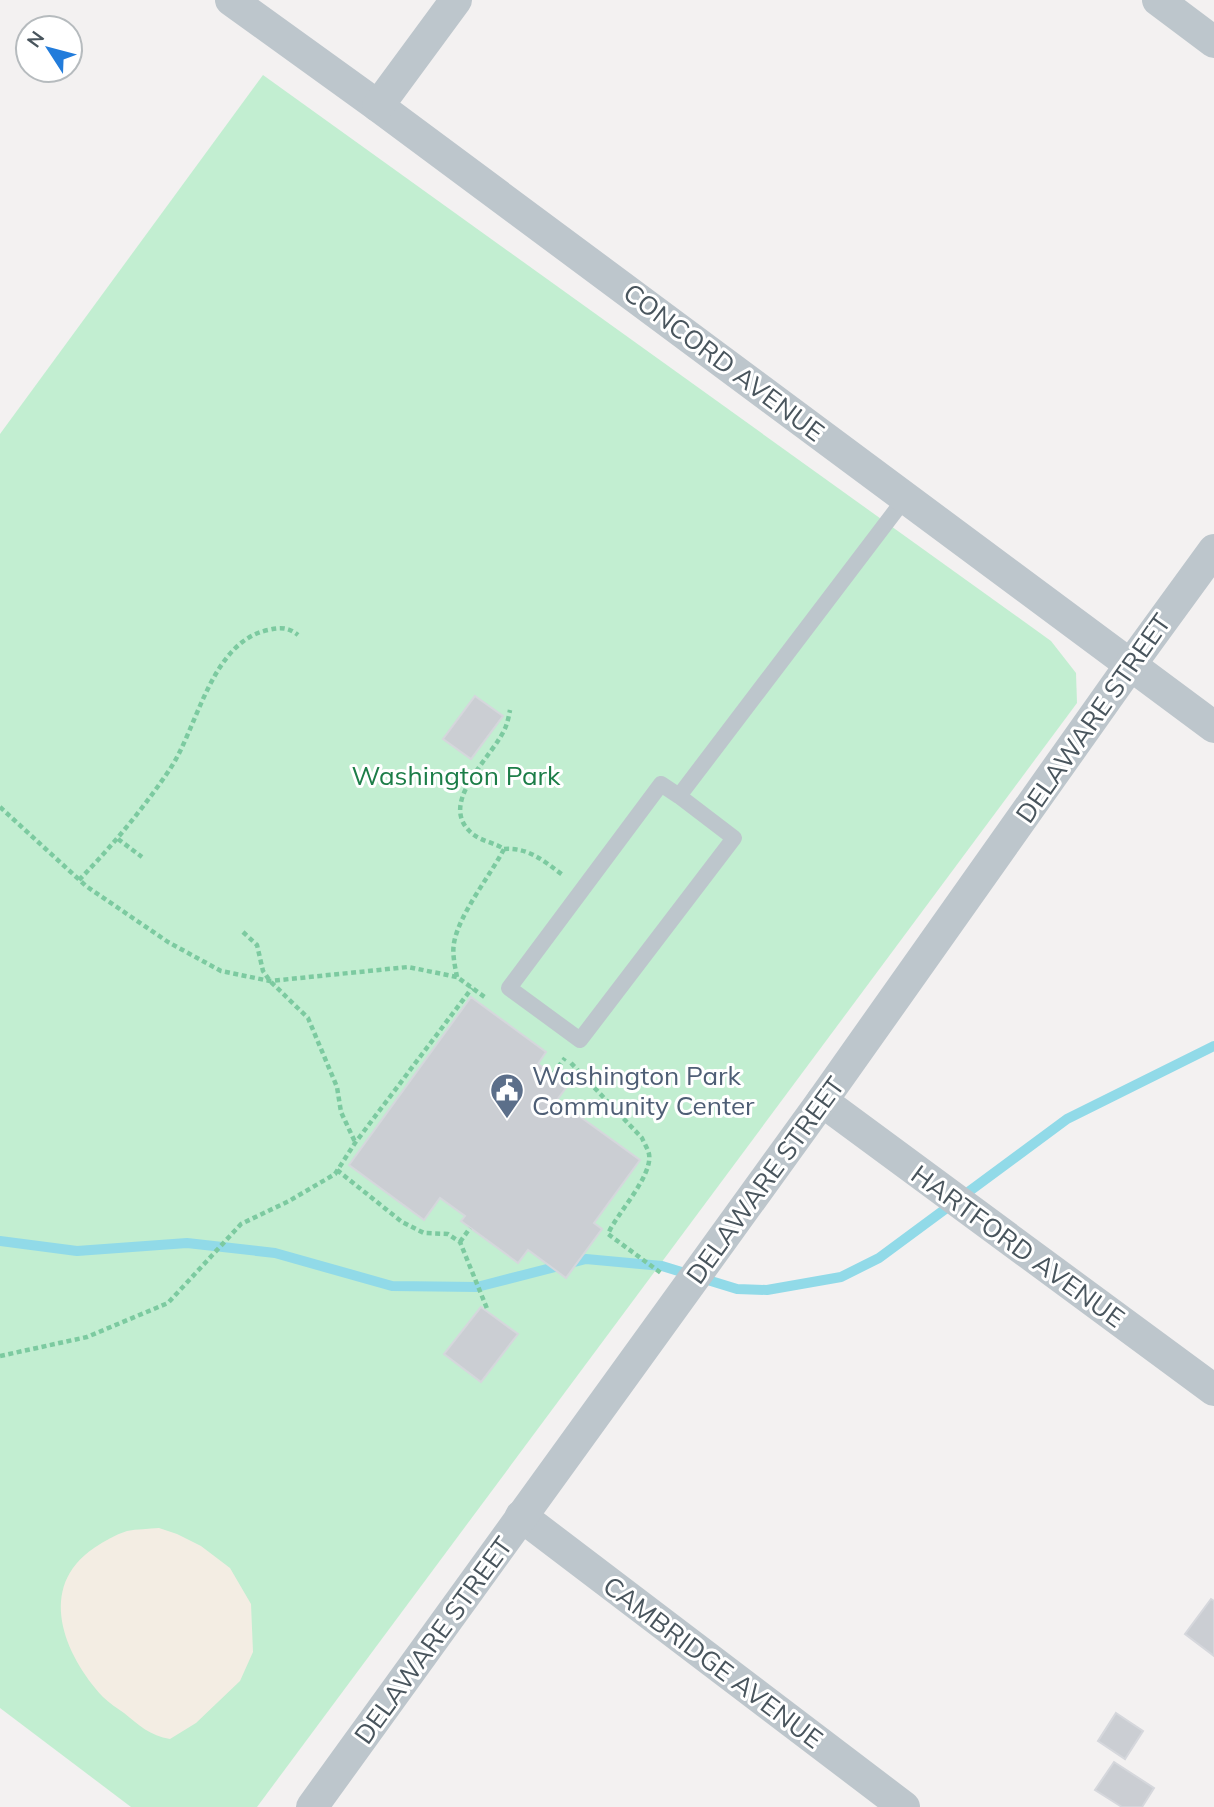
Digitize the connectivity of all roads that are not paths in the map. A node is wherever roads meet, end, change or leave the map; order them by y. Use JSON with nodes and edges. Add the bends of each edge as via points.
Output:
{"nodes":[{"id":1,"x":231,"y":0,"type":"edge"},
{"id":2,"x":456,"y":0,"type":"edge"},
{"id":3,"x":1158,"y":0,"type":"edge"},
{"id":4,"x":1214,"y":42,"type":"edge"},
{"id":5,"x":378,"y":106,"type":"junction"},
{"id":6,"x":906,"y":497,"type":"junction"},
{"id":7,"x":1214,"y":550,"type":"edge"},
{"id":8,"x":1131,"y":664,"type":"junction"},
{"id":9,"x":1214,"y":727,"type":"edge"},
{"id":10,"x":679,"y":796,"type":"junction"},
{"id":11,"x":822,"y":1101,"type":"junction"},
{"id":12,"x":1214,"y":1390,"type":"edge"},
{"id":13,"x":522,"y":1516,"type":"junction"},
{"id":14,"x":312,"y":1807,"type":"edge"},
{"id":15,"x":904,"y":1807,"type":"edge"}],
"edges":[{"from":1,"to":5,"type":"street","name":"CONCORD AVENUE"},
{"from":2,"to":5,"type":"street"},
{"from":3,"to":4,"type":"street"},
{"from":5,"to":6,"type":"street","name":"CONCORD AVENUE"},
{"from":6,"to":8,"type":"street","name":"CONCORD AVENUE"},
{"from":6,"to":10,"type":"lane"},
{"from":7,"to":8,"type":"street","name":"DELAWARE STREET"},
{"from":8,"to":9,"type":"street","name":"CONCORD AVENUE"},
{"from":8,"to":11,"type":"street","name":"DELAWARE STREET"},
{"from":10,"to":10,"type":"lane","via":[[734,838],[580,1040],[509,988],[661,784]]},
{"from":11,"to":12,"type":"street","name":"HARTFORD AVENUE"},
{"from":11,"to":13,"type":"street","name":"DELAWARE STREET"},
{"from":13,"to":14,"type":"street","name":"DELAWARE STREET"},
{"from":13,"to":15,"type":"street","name":"CAMBRIDGE AVENUE"}]}
